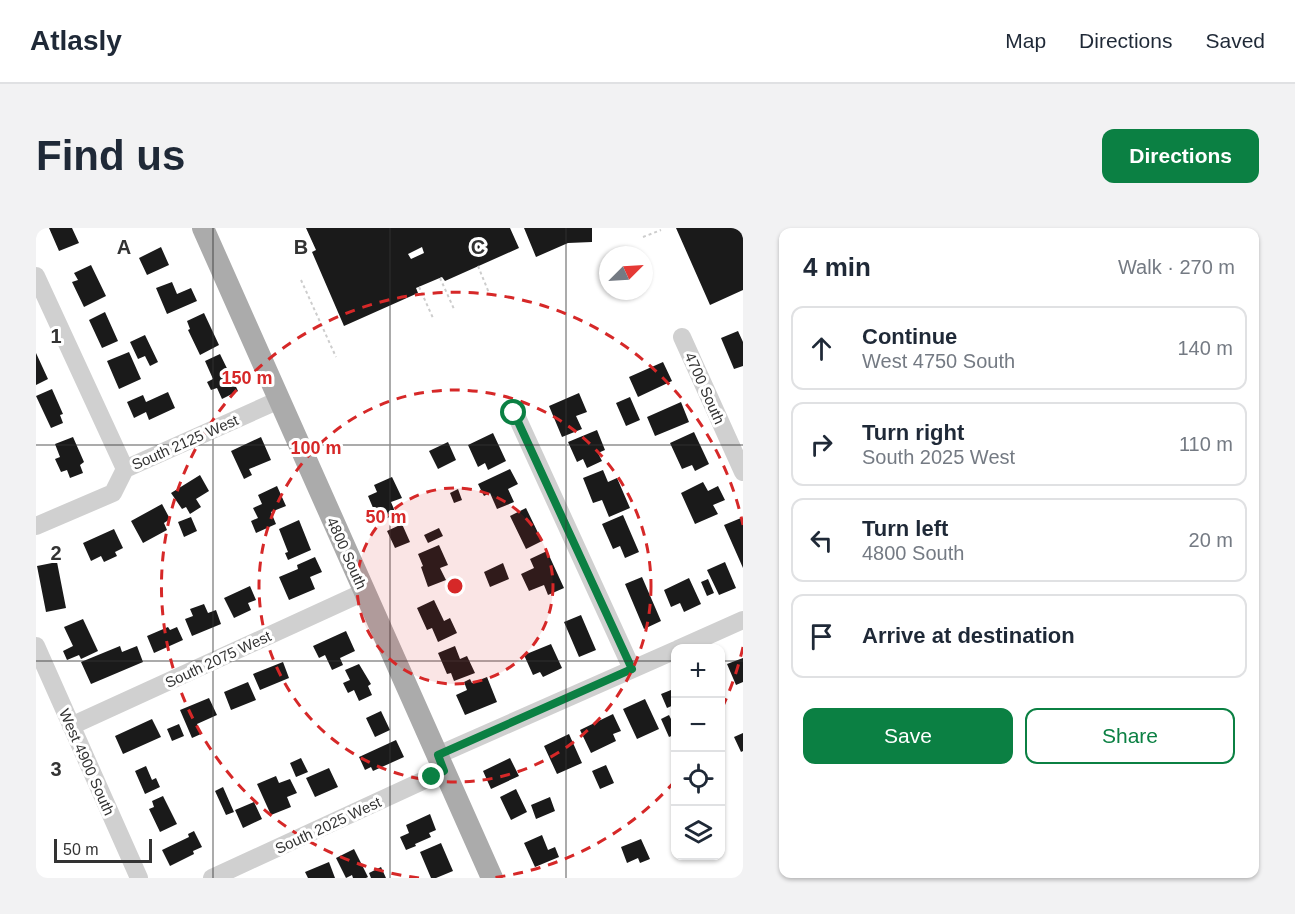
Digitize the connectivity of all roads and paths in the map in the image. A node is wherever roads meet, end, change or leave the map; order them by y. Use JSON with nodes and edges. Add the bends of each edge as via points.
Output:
{"nodes":[{"id":1,"x":203,"y":228,"type":"edge"},
{"id":2,"x":661,"y":230,"type":"dead end"},
{"id":3,"x":643,"y":237,"type":"dead end"},
{"id":4,"x":478,"y":266,"type":"dead end"},
{"id":5,"x":36,"y":276,"type":"edge"},
{"id":6,"x":440,"y":278,"type":"dead end"},
{"id":7,"x":301,"y":280,"type":"dead end"},
{"id":8,"x":419,"y":287,"type":"dead end"},
{"id":9,"x":489,"y":293,"type":"dead end"},
{"id":10,"x":454,"y":309,"type":"dead end"},
{"id":11,"x":433,"y":318,"type":"dead end"},
{"id":12,"x":682,"y":337,"type":"dead end"},
{"id":13,"x":336,"y":357,"type":"dead end"},
{"id":14,"x":279,"y":400,"type":"junction"},
{"id":15,"x":514,"y":413,"type":"dead end"},
{"id":16,"x":741,"y":463,"type":"edge"},
{"id":17,"x":124,"y":469,"type":"junction"},
{"id":18,"x":36,"y":526,"type":"edge"},
{"id":19,"x":364,"y":592,"type":"junction"},
{"id":20,"x":743,"y":620,"type":"edge"},
{"id":21,"x":688,"y":644,"type":"edge"},
{"id":22,"x":36,"y":646,"type":"edge"},
{"id":23,"x":671,"y":652,"type":"edge"},
{"id":24,"x":632,"y":669,"type":"junction"},
{"id":25,"x":71,"y":726,"type":"junction"},
{"id":26,"x":441,"y":763,"type":"junction"},
{"id":27,"x":139,"y":878,"type":"edge"},
{"id":28,"x":212,"y":878,"type":"edge"},
{"id":29,"x":492,"y":878,"type":"edge"}],
"edges":[{"from":1,"to":14,"type":"main road","name":"4800 South"},
{"from":2,"to":3,"type":"path"},
{"from":4,"to":9,"type":"path"},
{"from":5,"to":17,"type":"street"},
{"from":6,"to":10,"type":"path"},
{"from":7,"to":13,"type":"path"},
{"from":8,"to":11,"type":"path"},
{"from":12,"to":16,"type":"street","name":"4700 South"},
{"from":14,"to":17,"type":"street","name":"South 2125 West"},
{"from":14,"to":19,"type":"main road","name":"4800 South"},
{"from":15,"to":24,"type":"street"},
{"from":17,"to":18,"type":"street","name":"South 2125 West","via":[[113,493]]},
{"from":19,"to":25,"type":"street","name":"South 2075 West"},
{"from":19,"to":26,"type":"main road","name":"4800 South"},
{"from":20,"to":21,"type":"street","name":"South 2025 West"},
{"from":22,"to":25,"type":"street","name":"West 4900 South"},
{"from":23,"to":24,"type":"street","name":"South 2025 West"},
{"from":24,"to":26,"type":"street","name":"South 2025 West"},
{"from":25,"to":27,"type":"street","name":"West 4900 South"},
{"from":26,"to":28,"type":"street","name":"South 2025 West"},
{"from":26,"to":29,"type":"main road","name":"4800 South"}]}
